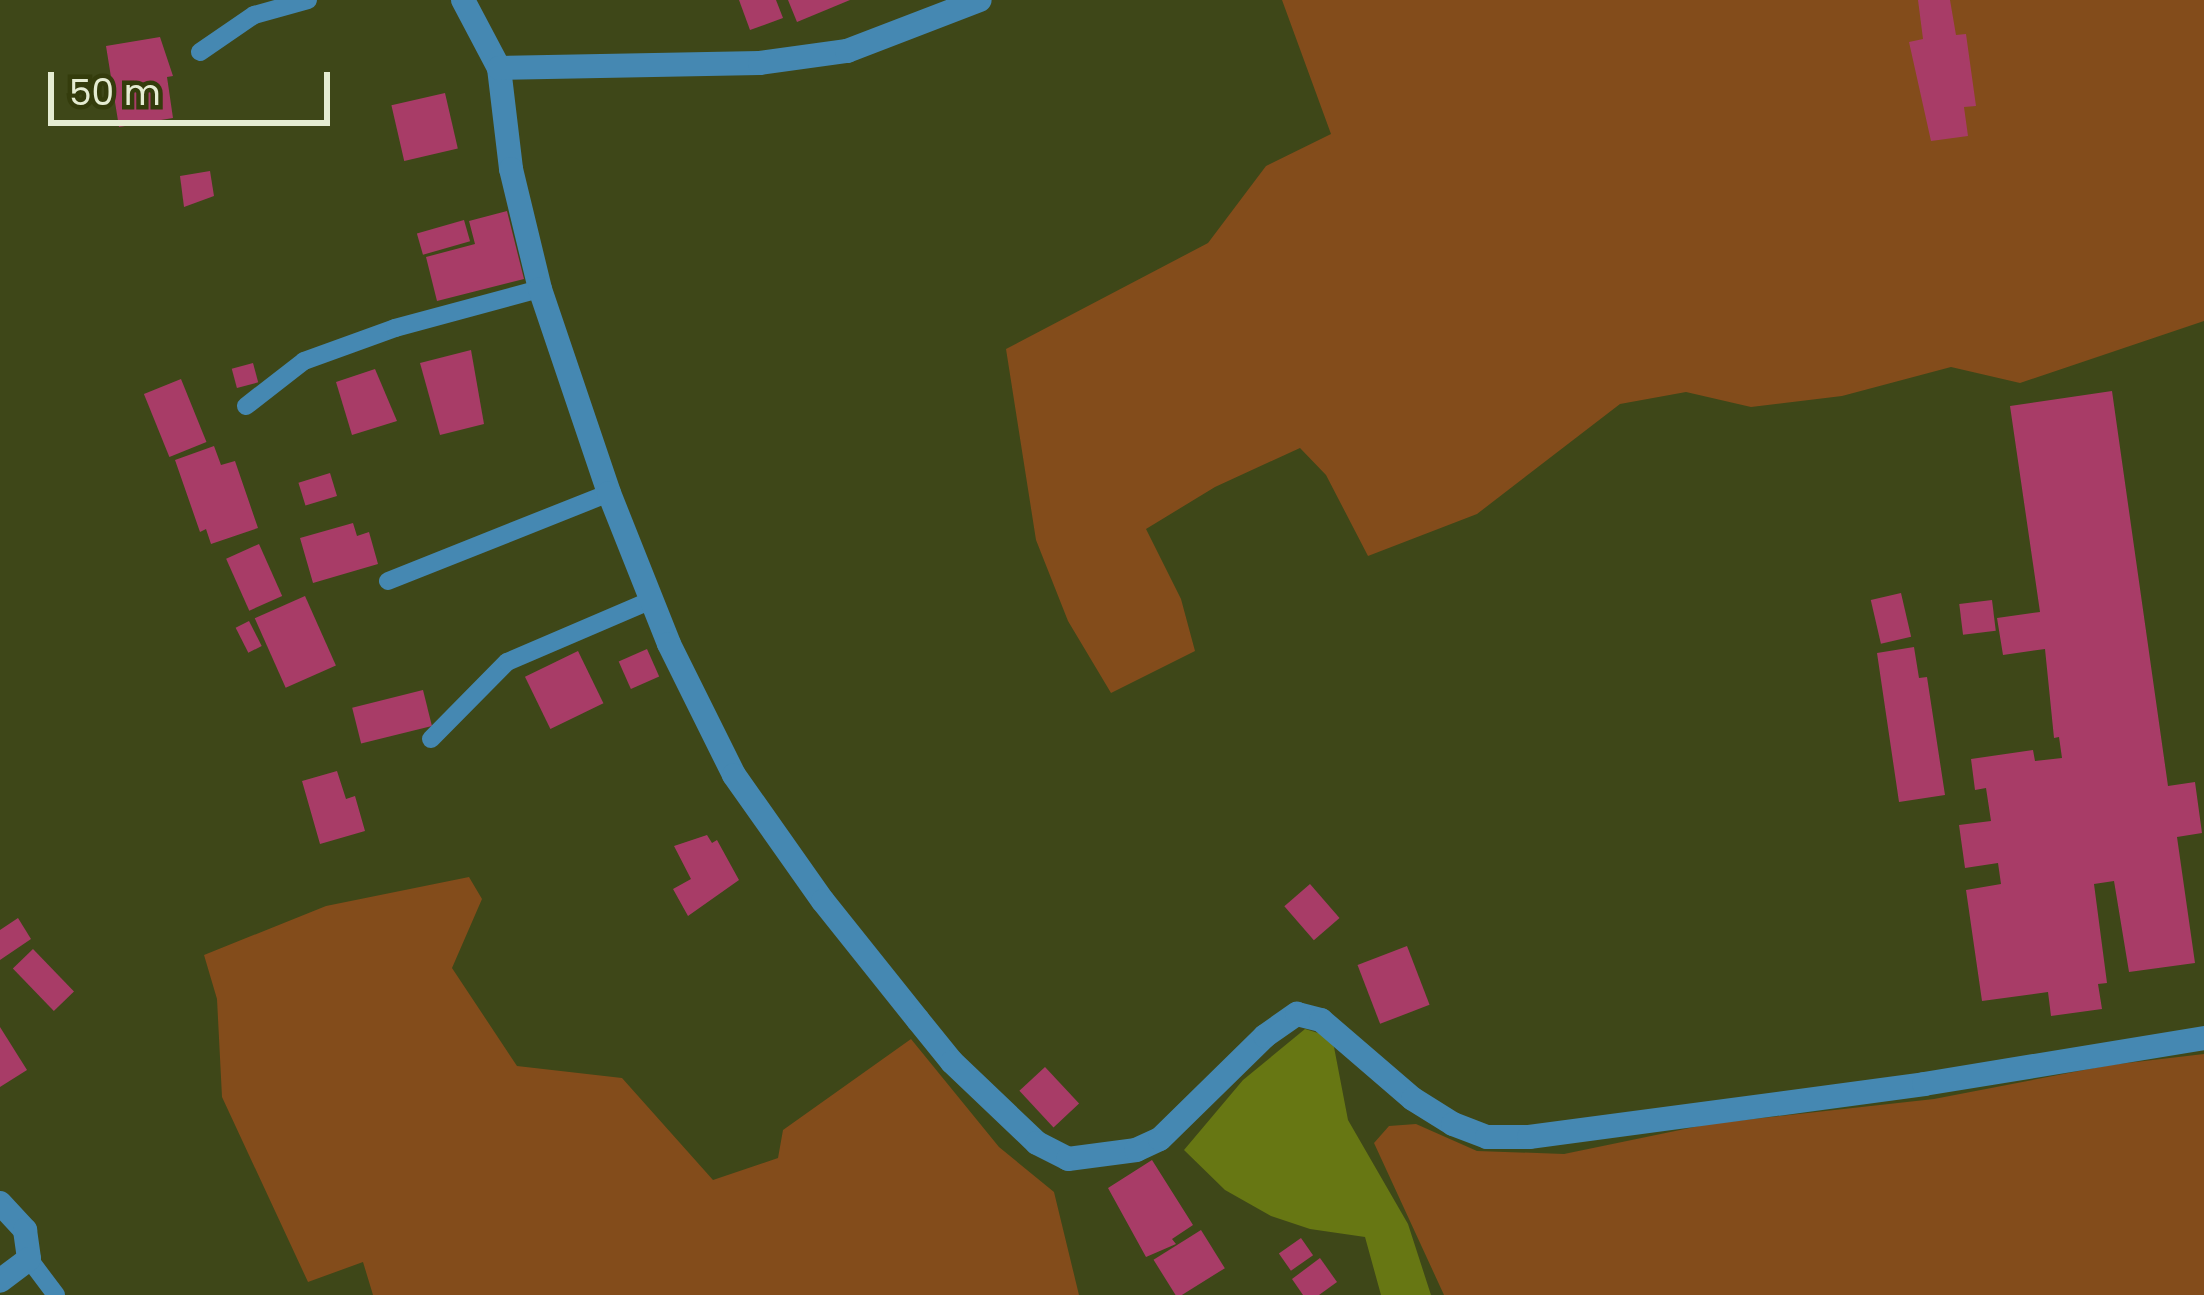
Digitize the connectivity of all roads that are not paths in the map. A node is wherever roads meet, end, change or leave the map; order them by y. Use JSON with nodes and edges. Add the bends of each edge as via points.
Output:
{"nodes":[{"id":1,"x":308,"y":0,"type":"edge"},
{"id":2,"x":464,"y":0,"type":"edge"},
{"id":3,"x":980,"y":0,"type":"edge"},
{"id":4,"x":251,"y":8,"type":"edge"},
{"id":5,"x":200,"y":52,"type":"dead end"},
{"id":6,"x":499,"y":68,"type":"junction"},
{"id":7,"x":540,"y":289,"type":"junction"},
{"id":8,"x":246,"y":406,"type":"dead end"},
{"id":9,"x":609,"y":493,"type":"junction"},
{"id":10,"x":388,"y":581,"type":"dead end"},
{"id":11,"x":652,"y":600,"type":"junction"},
{"id":12,"x":430,"y":739,"type":"dead end"},
{"id":13,"x":2204,"y":1038,"type":"edge"},
{"id":14,"x":0,"y":1203,"type":"edge"},
{"id":15,"x":29,"y":1258,"type":"junction"},
{"id":16,"x":0,"y":1281,"type":"edge"},
{"id":17,"x":56,"y":1295,"type":"edge"}],
"edges":[{"from":1,"to":4,"type":"lane"},
{"from":2,"to":6,"type":"street"},
{"from":3,"to":6,"type":"street","via":[[847,51],[760,63]]},
{"from":4,"to":5,"type":"lane"},
{"from":6,"to":7,"type":"street","via":[[511,169]]},
{"from":7,"to":8,"type":"lane","via":[[304,361]]},
{"from":7,"to":9,"type":"street"},
{"from":9,"to":10,"type":"lane"},
{"from":9,"to":11,"type":"street"},
{"from":11,"to":12,"type":"lane","via":[[507,662]]},
{"from":11,"to":13,"type":"street","via":[[734,775],[823,901],[952,1062],[1037,1142],[1068,1159],[1160,1139],[1297,1014],[1321,1020],[1413,1099],[1487,1136],[1924,1084]]},
{"from":14,"to":15,"type":"street","via":[[25,1230]]},
{"from":15,"to":16,"type":"street"},
{"from":15,"to":17,"type":"lane"}]}
